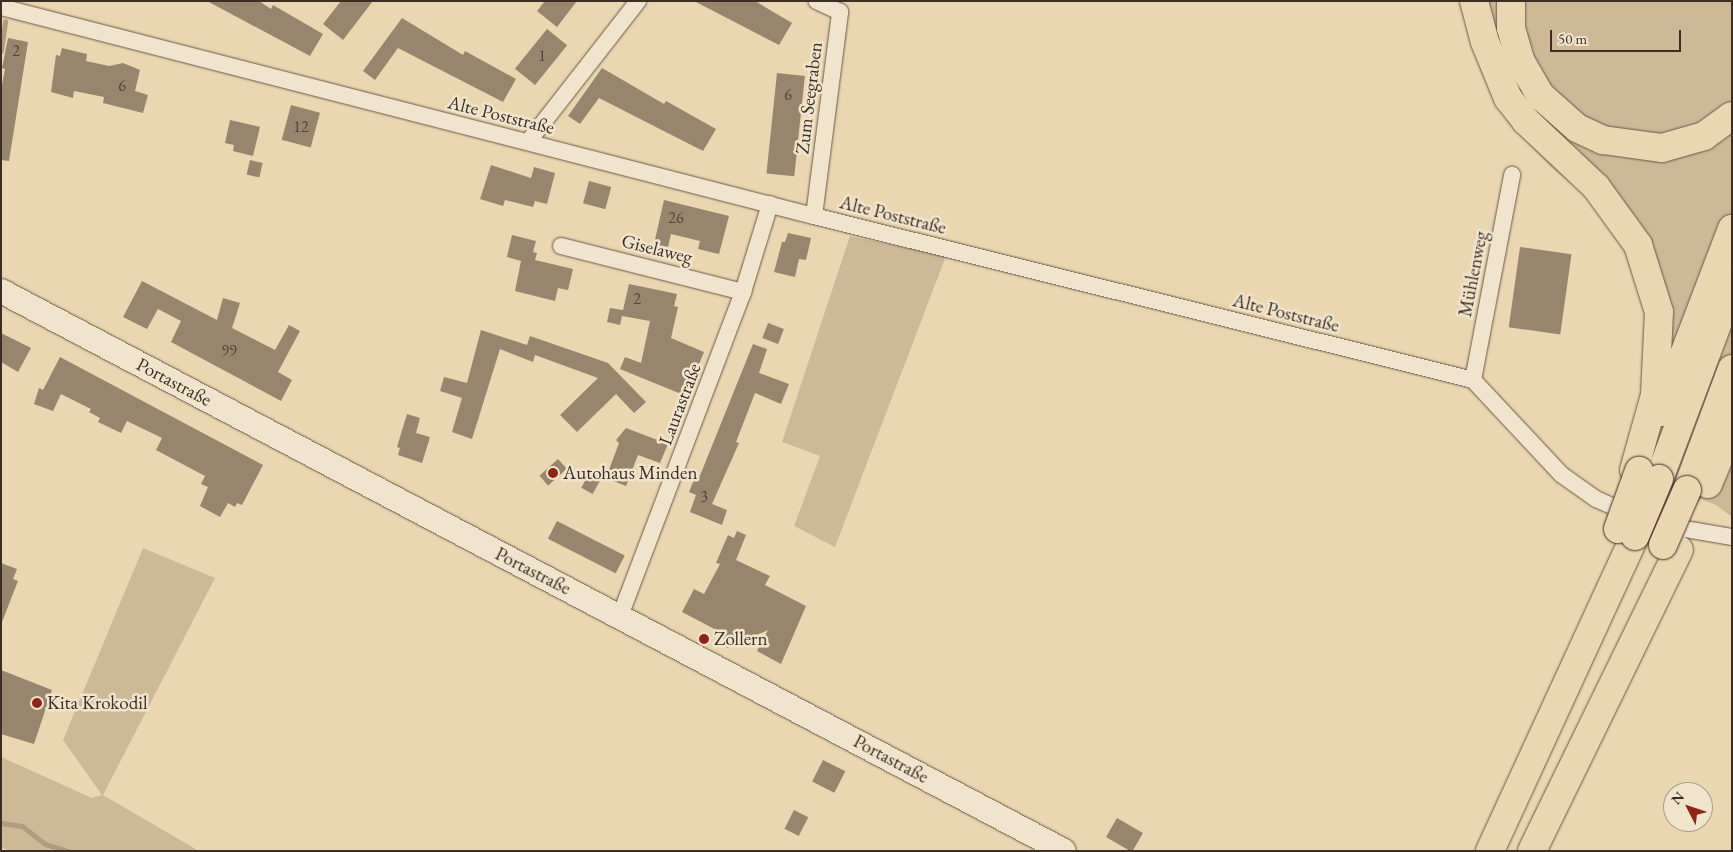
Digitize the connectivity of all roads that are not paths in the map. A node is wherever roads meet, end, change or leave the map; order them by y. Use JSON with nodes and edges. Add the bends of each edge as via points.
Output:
{"nodes":[{"id":1,"x":638,"y":1,"type":"edge"},
{"id":2,"x":816,"y":1,"type":"edge"},
{"id":3,"x":1474,"y":1,"type":"edge"},
{"id":4,"x":1511,"y":1,"type":"edge"},
{"id":5,"x":1,"y":8,"type":"edge"},
{"id":6,"x":1732,"y":116,"type":"edge"},
{"id":7,"x":528,"y":142,"type":"junction"},
{"id":8,"x":1512,"y":175,"type":"dead end"},
{"id":9,"x":770,"y":204,"type":"junction"},
{"id":10,"x":814,"y":216,"type":"junction"},
{"id":11,"x":1732,"y":229,"type":"edge"},
{"id":12,"x":561,"y":246,"type":"dead end"},
{"id":13,"x":1732,"y":285,"type":"edge"},
{"id":14,"x":1,"y":291,"type":"edge"},
{"id":15,"x":744,"y":292,"type":"junction"},
{"id":16,"x":1732,"y":369,"type":"edge"},
{"id":17,"x":1473,"y":380,"type":"junction"},
{"id":18,"x":1732,"y":426,"type":"edge"},
{"id":19,"x":1644,"y":473,"type":"junction"},
{"id":20,"x":1695,"y":493,"type":"junction"},
{"id":21,"x":1732,"y":537,"type":"edge"},
{"id":22,"x":620,"y":616,"type":"junction"},
{"id":23,"x":1064,"y":851,"type":"edge"},
{"id":24,"x":1490,"y":851,"type":"edge"},
{"id":25,"x":1532,"y":851,"type":"edge"}],
"edges":[{"from":1,"to":7,"type":"street"},
{"from":2,"to":10,"type":"street","name":"Zum Seegraben","via":[[840,12]]},
{"from":3,"to":19,"type":"highway","via":[[1488,49],[1508,98],[1526,121],[1596,187],[1638,245],[1659,312],[1655,396]]},
{"from":4,"to":6,"type":"highway","via":[[1511,28],[1521,62],[1542,96],[1577,128],[1603,140],[1662,148],[1704,136]]},
{"from":5,"to":7,"type":"street","name":"Alte Poststraße"},
{"from":7,"to":9,"type":"street","name":"Alte Poststraße"},
{"from":8,"to":17,"type":"street","name":"Mühlenweg"},
{"from":9,"to":10,"type":"street","name":"Alte Poststraße"},
{"from":9,"to":15,"type":"street","name":"Laurastraße"},
{"from":10,"to":17,"type":"street","name":"Alte Poststraße"},
{"from":11,"to":19,"type":"highway"},
{"from":12,"to":15,"type":"street","name":"Giselaweg"},
{"from":13,"to":19,"type":"highway"},
{"from":14,"to":22,"type":"main road","name":"Portastraße"},
{"from":15,"to":22,"type":"street","name":"Laurastraße"},
{"from":16,"to":20,"type":"highway"},
{"from":17,"to":21,"type":"street","via":[[1562,475],[1596,499],[1650,523]]},
{"from":18,"to":20,"type":"highway"},
{"from":19,"to":24,"type":"highway","bridge":true,"via":[[1626,532],[1548,692],[1512,803]]},
{"from":20,"to":25,"type":"highway"},
{"from":22,"to":23,"type":"main road","name":"Portastraße"}]}
